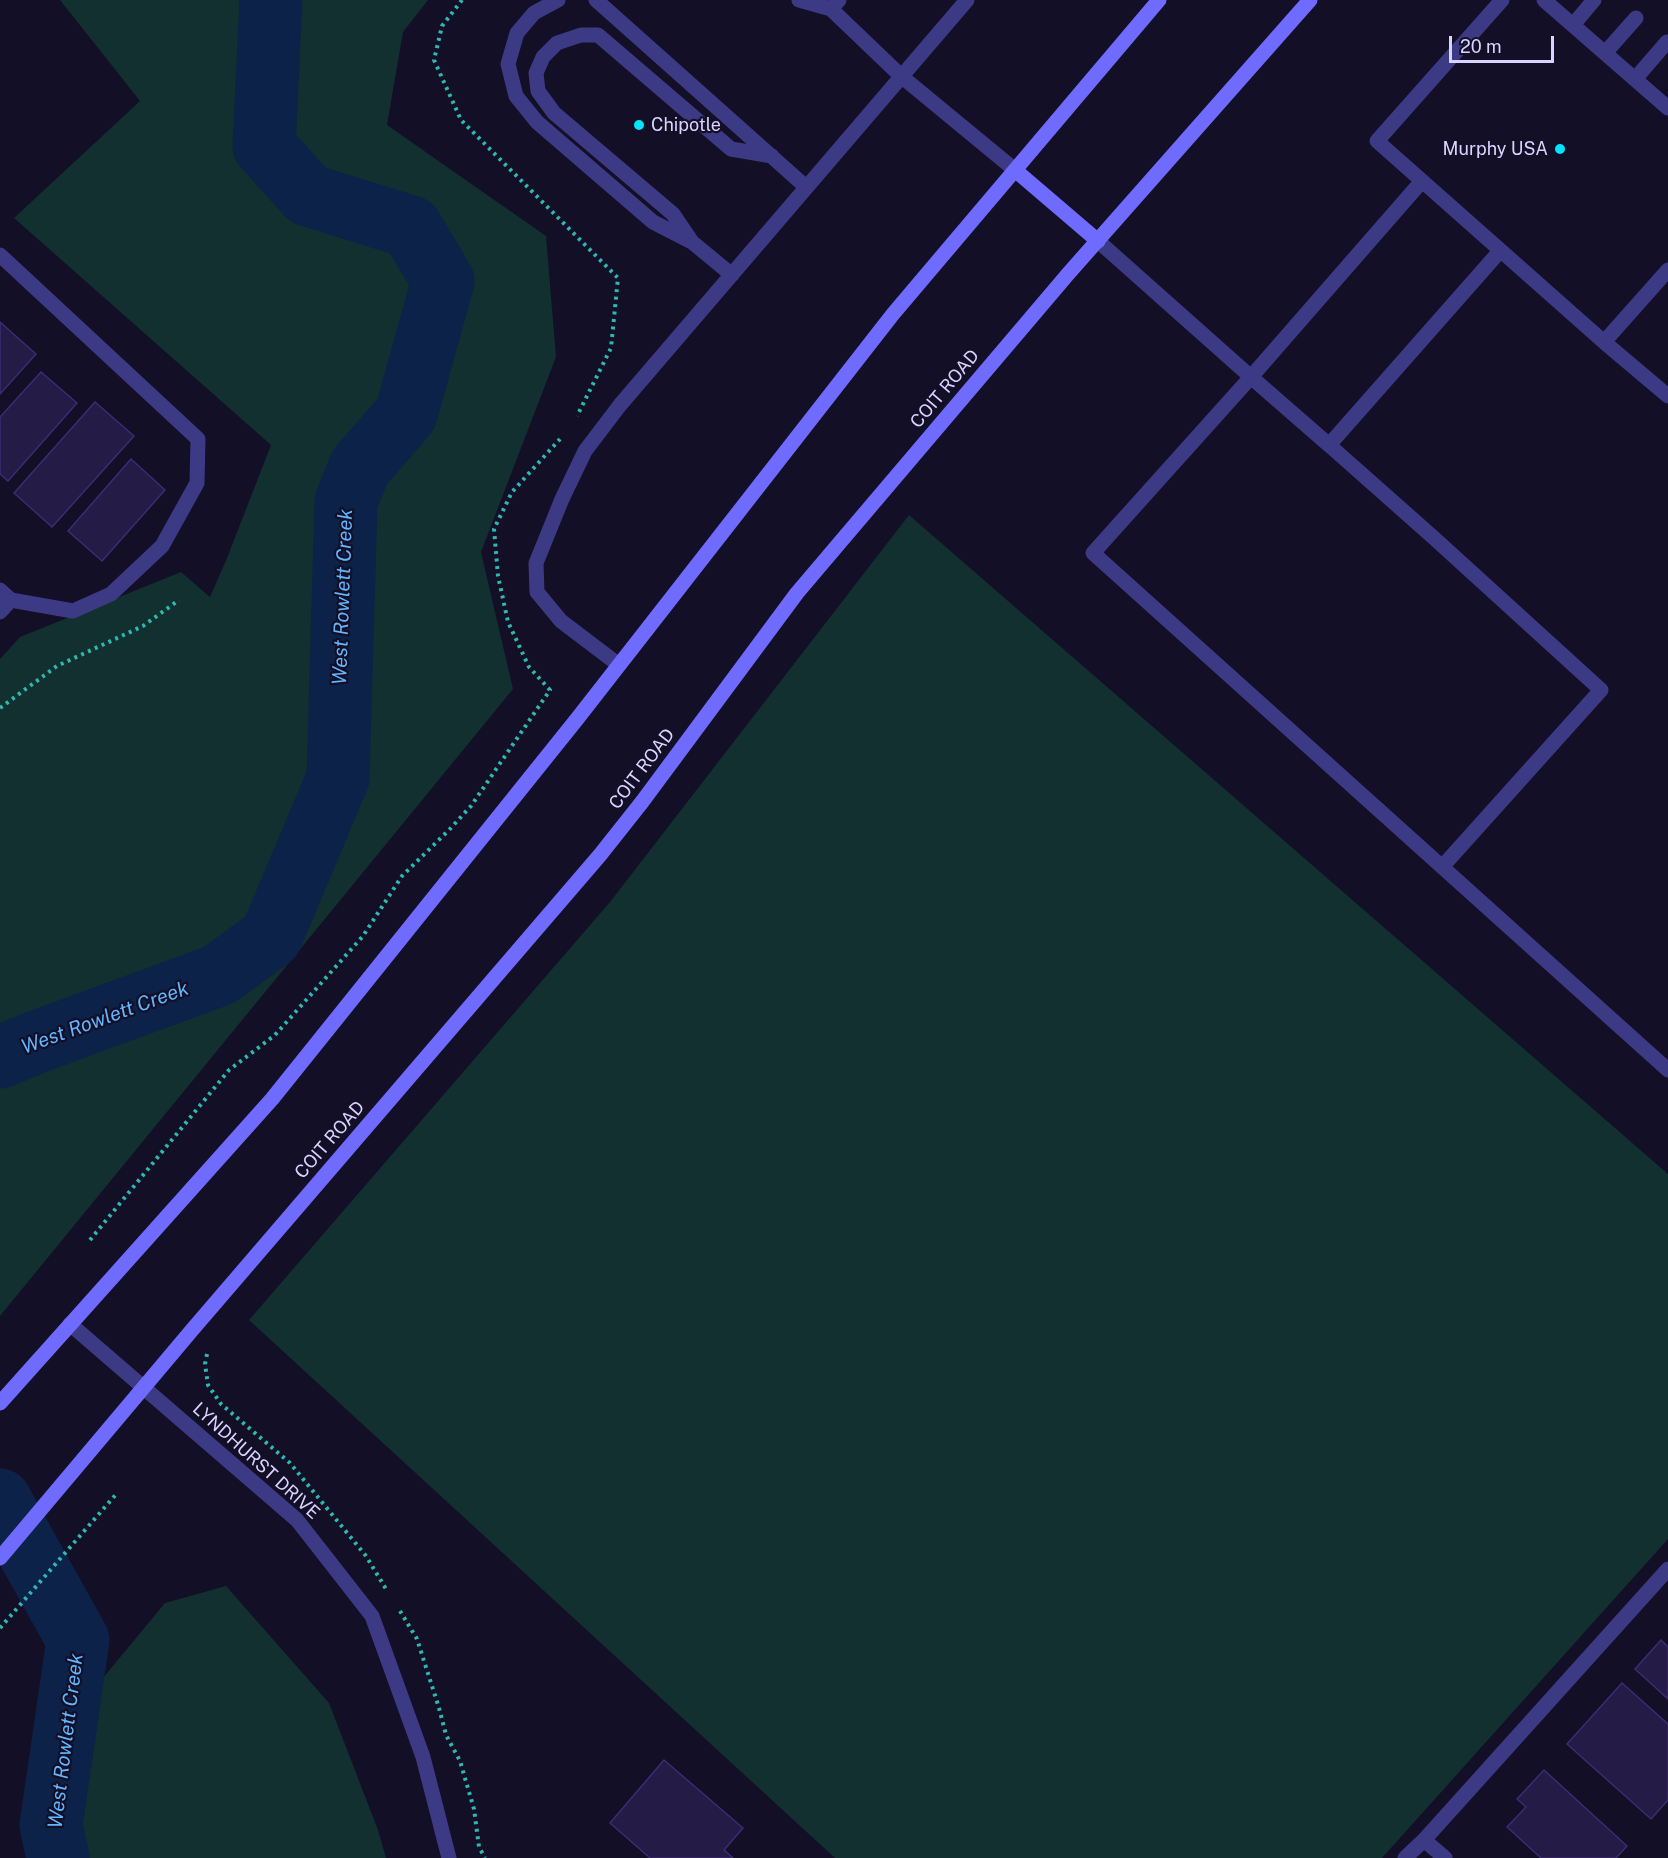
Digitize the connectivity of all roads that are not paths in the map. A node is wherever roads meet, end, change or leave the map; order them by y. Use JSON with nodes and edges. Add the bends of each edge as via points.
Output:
{"nodes":[{"id":1,"x":558,"y":0,"type":"edge"},
{"id":2,"x":596,"y":0,"type":"edge"},
{"id":3,"x":799,"y":0,"type":"edge"},
{"id":4,"x":967,"y":0,"type":"edge"},
{"id":5,"x":1159,"y":0,"type":"edge"},
{"id":6,"x":1310,"y":0,"type":"edge"},
{"id":7,"x":1502,"y":0,"type":"edge"},
{"id":8,"x":1594,"y":0,"type":"edge"},
{"id":9,"x":1550,"y":2,"type":"edge"},
{"id":10,"x":835,"y":4,"type":"edge"},
{"id":11,"x":1636,"y":18,"type":"dead end"},
{"id":12,"x":1573,"y":25,"type":"junction"},
{"id":13,"x":1667,"y":42,"type":"edge"},
{"id":14,"x":1605,"y":53,"type":"junction"},
{"id":15,"x":901,"y":76,"type":"junction"},
{"id":16,"x":1635,"y":79,"type":"junction"},
{"id":17,"x":1667,"y":105,"type":"edge"},
{"id":18,"x":772,"y":156,"type":"junction"},
{"id":19,"x":1015,"y":170,"type":"junction"},
{"id":20,"x":1422,"y":181,"type":"junction"},
{"id":21,"x":806,"y":187,"type":"junction"},
{"id":22,"x":1098,"y":241,"type":"junction"},
{"id":23,"x":692,"y":242,"type":"junction"},
{"id":24,"x":1500,"y":251,"type":"junction"},
{"id":25,"x":0,"y":255,"type":"edge"},
{"id":26,"x":1668,"y":270,"type":"edge"},
{"id":27,"x":732,"y":275,"type":"junction"},
{"id":28,"x":1604,"y":342,"type":"junction"},
{"id":29,"x":1251,"y":377,"type":"junction"},
{"id":30,"x":1668,"y":396,"type":"edge"},
{"id":31,"x":1329,"y":445,"type":"junction"},
{"id":32,"x":5,"y":595,"type":"edge"},
{"id":33,"x":0,"y":612,"type":"edge"},
{"id":34,"x":619,"y":665,"type":"junction"},
{"id":35,"x":1442,"y":867,"type":"junction"},
{"id":36,"x":1668,"y":1071,"type":"edge"},
{"id":37,"x":70,"y":1324,"type":"junction"},
{"id":38,"x":144,"y":1387,"type":"junction"},
{"id":39,"x":2,"y":1401,"type":"edge"},
{"id":40,"x":0,"y":1558,"type":"edge"},
{"id":41,"x":1668,"y":1569,"type":"edge"},
{"id":42,"x":1424,"y":1840,"type":"junction"},
{"id":43,"x":449,"y":1858,"type":"edge"},
{"id":44,"x":1405,"y":1858,"type":"edge"},
{"id":45,"x":1445,"y":1858,"type":"edge"}],
"edges":[{"from":1,"to":23,"type":"street","via":[[534,13],[516,33],[508,64],[516,96],[537,122],[653,222]]},
{"from":2,"to":18,"type":"street"},
{"from":3,"to":10,"type":"street"},
{"from":4,"to":15,"type":"street"},
{"from":5,"to":19,"type":"main road"},
{"from":6,"to":22,"type":"main road","name":"COIT ROAD"},
{"from":7,"to":20,"type":"street","via":[[1377,141]]},
{"from":8,"to":12,"type":"street"},
{"from":9,"to":12,"type":"street"},
{"from":10,"to":15,"type":"street"},
{"from":11,"to":14,"type":"street"},
{"from":12,"to":14,"type":"street"},
{"from":13,"to":16,"type":"street"},
{"from":14,"to":16,"type":"street"},
{"from":15,"to":19,"type":"street"},
{"from":15,"to":21,"type":"street"},
{"from":16,"to":17,"type":"street"},
{"from":18,"to":21,"type":"street"},
{"from":18,"to":23,"type":"street","via":[[731,149],[598,35],[581,35],[557,43],[543,57],[536,73],[538,91],[554,113],[673,214]]},
{"from":19,"to":22,"type":"main road"},
{"from":19,"to":34,"type":"main road","via":[[893,314]]},
{"from":20,"to":24,"type":"street"},
{"from":20,"to":29,"type":"street"},
{"from":21,"to":27,"type":"street"},
{"from":22,"to":29,"type":"street"},
{"from":22,"to":38,"type":"main road","name":"COIT ROAD","via":[[797,593],[600,855]]},
{"from":23,"to":27,"type":"street"},
{"from":24,"to":28,"type":"street"},
{"from":24,"to":31,"type":"street"},
{"from":25,"to":32,"type":"street","via":[[198,439],[197,483],[162,546],[111,594],[73,611]]},
{"from":26,"to":28,"type":"street"},
{"from":27,"to":34,"type":"street","via":[[585,451],[536,563],[537,592],[561,621]]},
{"from":28,"to":30,"type":"street"},
{"from":29,"to":31,"type":"street"},
{"from":29,"to":35,"type":"street","via":[[1093,553]]},
{"from":31,"to":35,"type":"street","via":[[1601,690]]},
{"from":32,"to":33,"type":"street"},
{"from":34,"to":37,"type":"main road","via":[[272,1100]]},
{"from":35,"to":36,"type":"street"},
{"from":37,"to":38,"type":"street","name":"LYNDHURST DRIVE"},
{"from":37,"to":39,"type":"main road"},
{"from":38,"to":40,"type":"main road","name":"COIT ROAD"},
{"from":38,"to":43,"type":"street","name":"LYNDHURST DRIVE","via":[[297,1520],[372,1616],[423,1757]]},
{"from":41,"to":42,"type":"street"},
{"from":42,"to":44,"type":"street"},
{"from":42,"to":45,"type":"street"}]}
